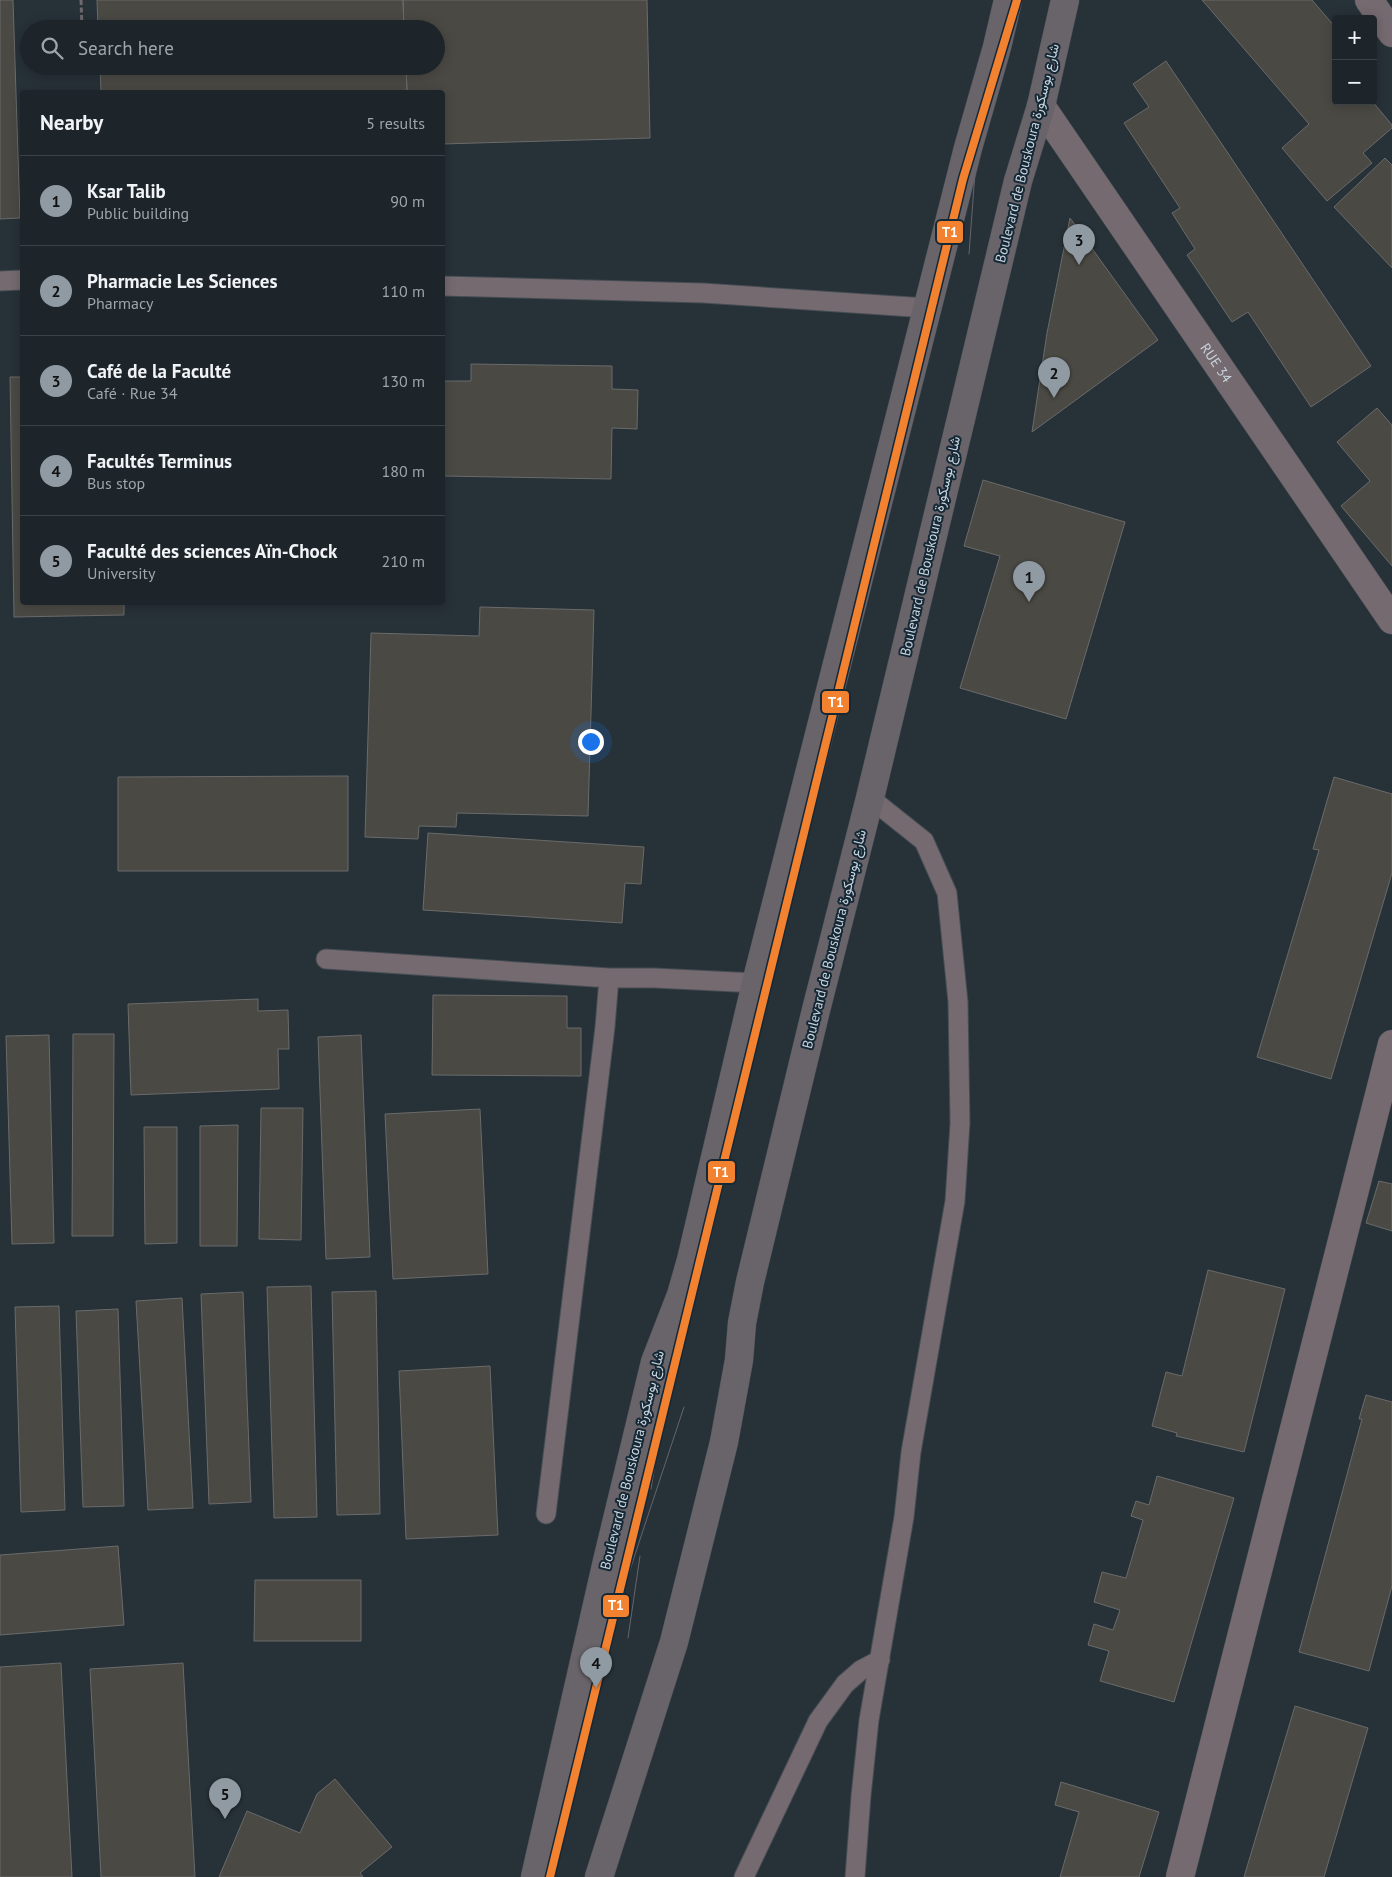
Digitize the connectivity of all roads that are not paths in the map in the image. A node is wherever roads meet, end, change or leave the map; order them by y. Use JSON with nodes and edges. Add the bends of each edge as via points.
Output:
{"nodes":[{"id":1,"x":1008,"y":0,"type":"edge"},
{"id":2,"x":1065,"y":0,"type":"edge"},
{"id":3,"x":1369,"y":0,"type":"edge"},
{"id":4,"x":1392,"y":33,"type":"edge"},
{"id":5,"x":1041,"y":106,"type":"junction"},
{"id":6,"x":20,"y":280,"type":"edge"},
{"id":7,"x":0,"y":281,"type":"edge"},
{"id":8,"x":445,"y":286,"type":"edge"},
{"id":9,"x":927,"y":308,"type":"junction"},
{"id":10,"x":1392,"y":620,"type":"edge"},
{"id":11,"x":870,"y":798,"type":"junction"},
{"id":12,"x":326,"y":959,"type":"dead end"},
{"id":13,"x":609,"y":978,"type":"junction"},
{"id":14,"x":756,"y":983,"type":"junction"},
{"id":15,"x":1392,"y":1044,"type":"edge"},
{"id":16,"x":546,"y":1514,"type":"dead end"},
{"id":17,"x":880,"y":1660,"type":"junction"},
{"id":18,"x":535,"y":1877,"type":"edge"},
{"id":19,"x":599,"y":1877,"type":"edge"},
{"id":20,"x":744,"y":1877,"type":"edge"},
{"id":21,"x":855,"y":1877,"type":"edge"},
{"id":22,"x":1180,"y":1877,"type":"edge"}],
"edges":[{"from":1,"to":9,"type":"street","name":"Boulevard de Bouskoura شارع بوسكورة"},
{"from":2,"to":5,"type":"street","name":"Boulevard de Bouskoura شارع بوسكورة"},
{"from":3,"to":4,"type":"street"},
{"from":5,"to":10,"type":"street","name":"RUE 34"},
{"from":5,"to":11,"type":"street","name":"Boulevard de Bouskoura شارع بوسكورة","via":[[1018,181]]},
{"from":6,"to":7,"type":"lane"},
{"from":8,"to":9,"type":"lane","via":[[704,293]]},
{"from":9,"to":14,"type":"street","name":"Boulevard de Bouskoura شارع بوسكورة"},
{"from":11,"to":17,"type":"lane","via":[[924,841],[946,893],[958,1002],[960,1123],[955,1201],[911,1452],[904,1517]]},
{"from":11,"to":19,"type":"street","name":"Boulevard de Bouskoura شارع بوسكورة","via":[[750,1282],[724,1442],[674,1642]]},
{"from":12,"to":13,"type":"lane"},
{"from":13,"to":14,"type":"lane"},
{"from":13,"to":16,"type":"lane"},
{"from":14,"to":18,"type":"street","name":"Boulevard de Bouskoura شارع بوسكورة","via":[[691,1260],[655,1362]]},
{"from":15,"to":22,"type":"street"},
{"from":17,"to":20,"type":"lane","via":[[845,1684],[818,1720]]},
{"from":17,"to":21,"type":"lane","via":[[869,1720]]}]}
